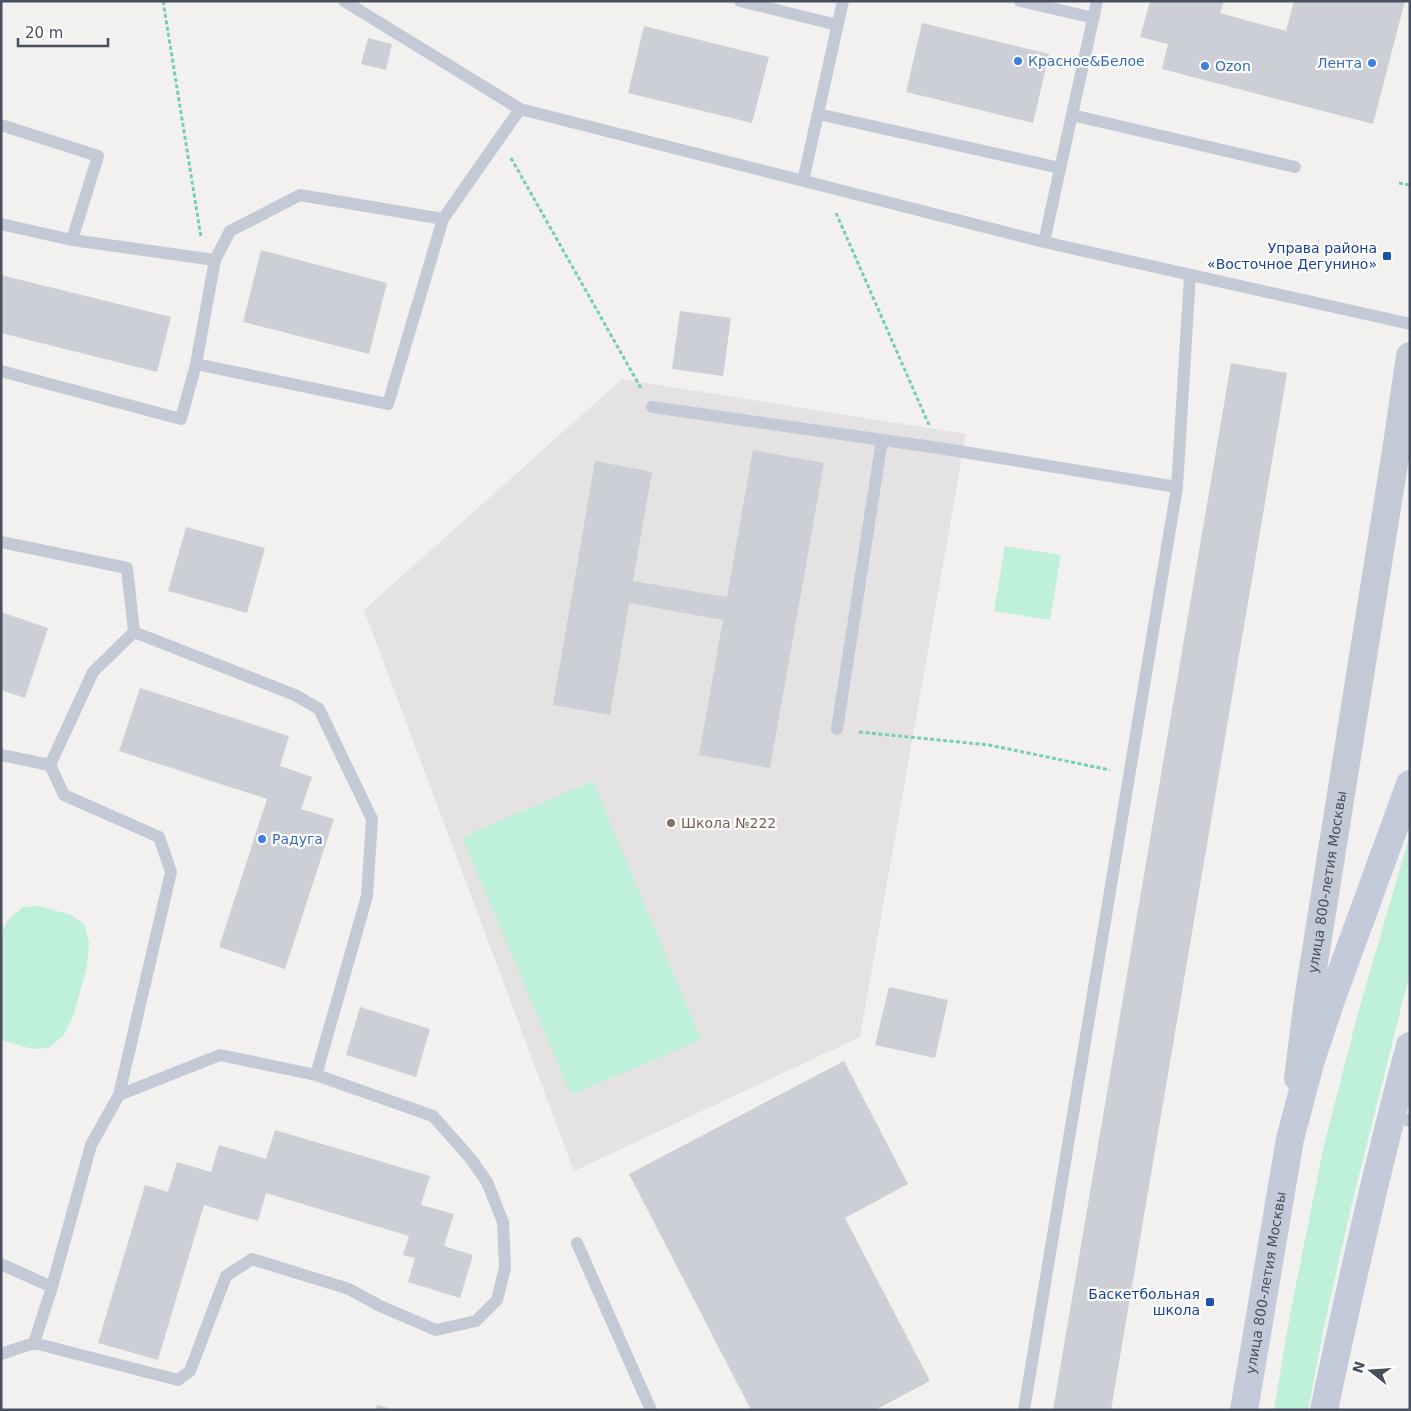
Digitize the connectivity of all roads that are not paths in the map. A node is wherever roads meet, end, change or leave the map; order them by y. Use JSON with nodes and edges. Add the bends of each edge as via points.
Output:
{"nodes":[{"id":1,"x":344,"y":1,"type":"edge"},
{"id":2,"x":740,"y":1,"type":"edge"},
{"id":3,"x":842,"y":1,"type":"edge"},
{"id":4,"x":1020,"y":1,"type":"edge"},
{"id":5,"x":1097,"y":1,"type":"edge"},
{"id":6,"x":1094,"y":18,"type":"junction"},
{"id":7,"x":837,"y":25,"type":"junction"},
{"id":8,"x":520,"y":109,"type":"junction"},
{"id":9,"x":818,"y":114,"type":"junction"},
{"id":10,"x":1072,"y":115,"type":"junction"},
{"id":11,"x":1,"y":125,"type":"edge"},
{"id":12,"x":1295,"y":167,"type":"dead end"},
{"id":13,"x":1060,"y":168,"type":"junction"},
{"id":14,"x":804,"y":180,"type":"junction"},
{"id":15,"x":443,"y":219,"type":"junction"},
{"id":16,"x":1,"y":224,"type":"edge"},
{"id":17,"x":72,"y":240,"type":"junction"},
{"id":18,"x":1044,"y":242,"type":"junction"},
{"id":19,"x":210,"y":260,"type":"junction"},
{"id":20,"x":1190,"y":275,"type":"junction"},
{"id":21,"x":1410,"y":324,"type":"edge"},
{"id":22,"x":1410,"y":356,"type":"edge"},
{"id":23,"x":196,"y":364,"type":"junction"},
{"id":24,"x":1,"y":370,"type":"edge"},
{"id":25,"x":652,"y":407,"type":"road end"},
{"id":26,"x":882,"y":440,"type":"junction"},
{"id":27,"x":1177,"y":487,"type":"junction"},
{"id":28,"x":1,"y":542,"type":"edge"},
{"id":29,"x":134,"y":632,"type":"junction"},
{"id":30,"x":837,"y":730,"type":"road end"},
{"id":31,"x":1,"y":756,"type":"edge"},
{"id":32,"x":50,"y":765,"type":"junction"},
{"id":33,"x":1410,"y":784,"type":"edge"},
{"id":34,"x":1410,"y":1046,"type":"edge"},
{"id":35,"x":316,"y":1075,"type":"junction"},
{"id":36,"x":119,"y":1095,"type":"junction"},
{"id":37,"x":1400,"y":1118,"type":"edge"},
{"id":38,"x":1290,"y":1139,"type":"junction"},
{"id":39,"x":577,"y":1243,"type":"dead end"},
{"id":40,"x":1,"y":1264,"type":"edge"},
{"id":41,"x":52,"y":1287,"type":"junction"},
{"id":42,"x":34,"y":1344,"type":"junction"},
{"id":43,"x":1,"y":1354,"type":"edge"},
{"id":44,"x":651,"y":1410,"type":"edge"},
{"id":45,"x":1024,"y":1410,"type":"edge"},
{"id":46,"x":1244,"y":1410,"type":"edge"},
{"id":47,"x":1324,"y":1410,"type":"edge"}],
"edges":[{"from":1,"to":8,"type":"lane"},
{"from":2,"to":7,"type":"lane"},
{"from":3,"to":7,"type":"lane"},
{"from":4,"to":6,"type":"lane"},
{"from":5,"to":6,"type":"lane"},
{"from":6,"to":10,"type":"lane"},
{"from":7,"to":9,"type":"lane"},
{"from":8,"to":14,"type":"lane"},
{"from":8,"to":15,"type":"lane"},
{"from":9,"to":13,"type":"lane"},
{"from":9,"to":14,"type":"lane"},
{"from":10,"to":12,"type":"lane"},
{"from":10,"to":13,"type":"lane"},
{"from":11,"to":17,"type":"lane","via":[[98,156]]},
{"from":13,"to":18,"type":"lane"},
{"from":14,"to":18,"type":"lane"},
{"from":15,"to":19,"type":"lane","via":[[300,195],[230,231]]},
{"from":15,"to":23,"type":"lane","via":[[388,404]]},
{"from":16,"to":17,"type":"lane"},
{"from":17,"to":19,"type":"lane"},
{"from":18,"to":20,"type":"lane"},
{"from":19,"to":23,"type":"lane"},
{"from":20,"to":21,"type":"lane"},
{"from":20,"to":27,"type":"lane"},
{"from":22,"to":38,"type":"street","name":"улица 800-летия Москвы","via":[[1310,990]]},
{"from":23,"to":24,"type":"lane","via":[[181,418]]},
{"from":25,"to":26,"type":"lane"},
{"from":26,"to":27,"type":"lane"},
{"from":26,"to":30,"type":"lane"},
{"from":27,"to":45,"type":"lane"},
{"from":28,"to":29,"type":"lane","via":[[127,568]]},
{"from":29,"to":32,"type":"lane","via":[[93,672]]},
{"from":29,"to":35,"type":"lane","via":[[295,694],[319,709],[372,819],[367,896]]},
{"from":31,"to":32,"type":"lane"},
{"from":32,"to":36,"type":"lane","via":[[64,795],[160,837],[171,872]]},
{"from":33,"to":38,"type":"main road","via":[[1330,1003]]},
{"from":34,"to":37,"type":"main road"},
{"from":35,"to":36,"type":"lane","via":[[220,1055]]},
{"from":35,"to":42,"type":"lane","via":[[433,1116],[487,1182],[503,1222],[505,1268],[497,1300],[476,1321],[436,1330],[349,1289],[252,1259],[226,1276],[190,1371],[178,1380]]},
{"from":36,"to":41,"type":"lane","via":[[91,1145]]},
{"from":37,"to":47,"type":"main road","via":[[1363,1229]]},
{"from":38,"to":46,"type":"main road","name":"улица 800-летия Москвы"},
{"from":39,"to":44,"type":"lane"},
{"from":40,"to":41,"type":"lane"},
{"from":41,"to":42,"type":"lane"},
{"from":42,"to":43,"type":"lane"}]}
